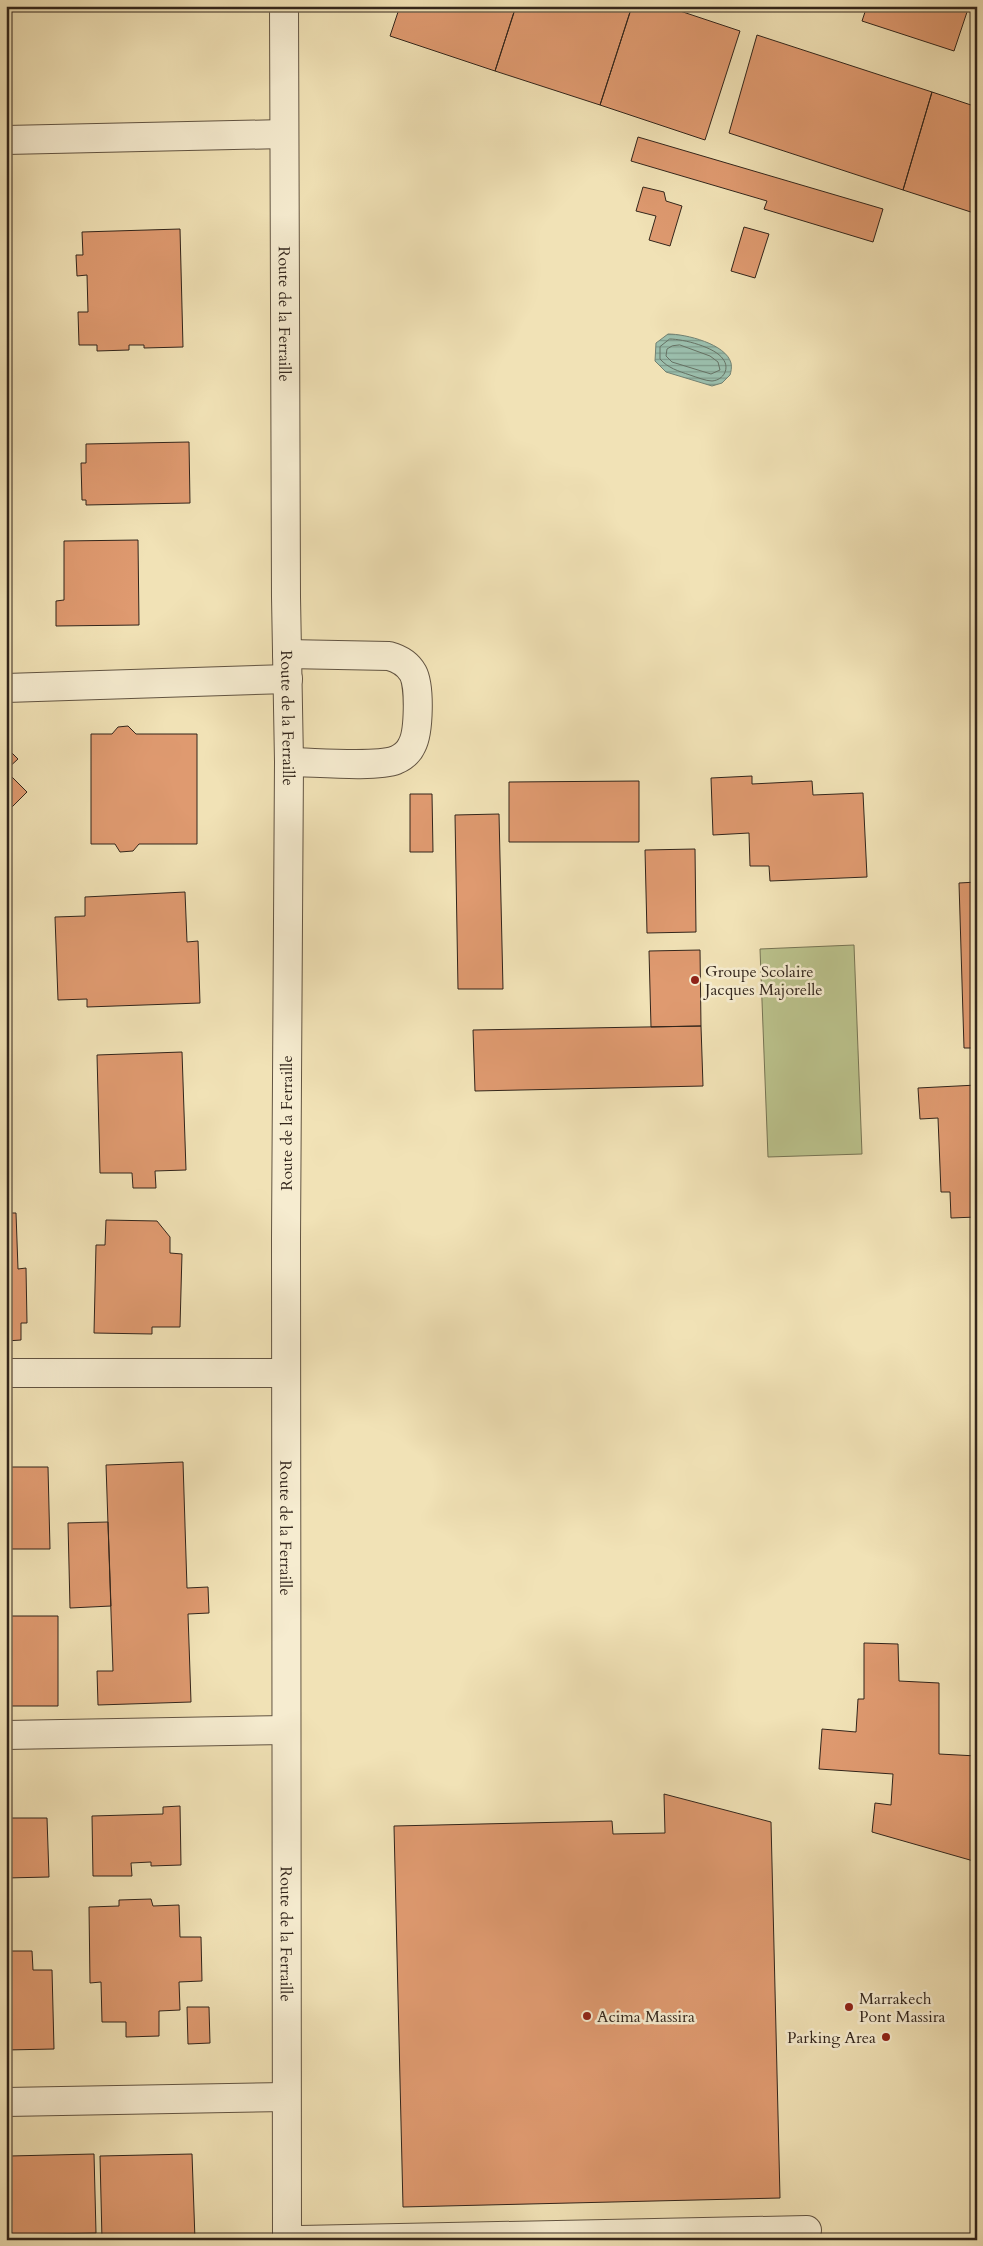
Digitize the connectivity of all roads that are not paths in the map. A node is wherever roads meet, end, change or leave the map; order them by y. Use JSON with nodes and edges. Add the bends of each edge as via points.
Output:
{"nodes":[{"id":1,"x":284,"y":6,"type":"edge"},
{"id":2,"x":284,"y":134,"type":"junction"},
{"id":3,"x":6,"y":140,"type":"edge"},
{"id":4,"x":287,"y":666,"type":"junction"},
{"id":5,"x":6,"y":688,"type":"edge"},
{"id":6,"x":289,"y":762,"type":"junction"},
{"id":7,"x":6,"y":1373,"type":"edge"},
{"id":8,"x":286,"y":1373,"type":"junction"},
{"id":9,"x":286,"y":1730,"type":"junction"},
{"id":10,"x":6,"y":1735,"type":"edge"},
{"id":11,"x":286,"y":2097,"type":"junction"},
{"id":12,"x":6,"y":2102,"type":"edge"},
{"id":13,"x":807,"y":2230,"type":"dead end"},
{"id":14,"x":287,"y":2240,"type":"edge"},
{"id":15,"x":300,"y":2240,"type":"edge"}],
"edges":[{"from":1,"to":2,"type":"street","name":"Route de la Ferraille"},
{"from":2,"to":3,"type":"street"},
{"from":2,"to":4,"type":"street","name":"Route de la Ferraille"},
{"from":4,"to":5,"type":"street"},
{"from":4,"to":6,"type":"street","name":"Route de la Ferraille"},
{"from":4,"to":6,"type":"street","via":[[390,656],[399,659],[413,673],[417,693],[415,737],[412,746],[398,759],[378,763]]},
{"from":6,"to":8,"type":"street","name":"Route de la Ferraille"},
{"from":7,"to":8,"type":"street"},
{"from":8,"to":9,"type":"street","name":"Route de la Ferraille"},
{"from":9,"to":10,"type":"street"},
{"from":9,"to":11,"type":"street","name":"Route de la Ferraille"},
{"from":11,"to":12,"type":"street"},
{"from":11,"to":14,"type":"street","name":"Route de la Ferraille"},
{"from":13,"to":15,"type":"street"}]}
